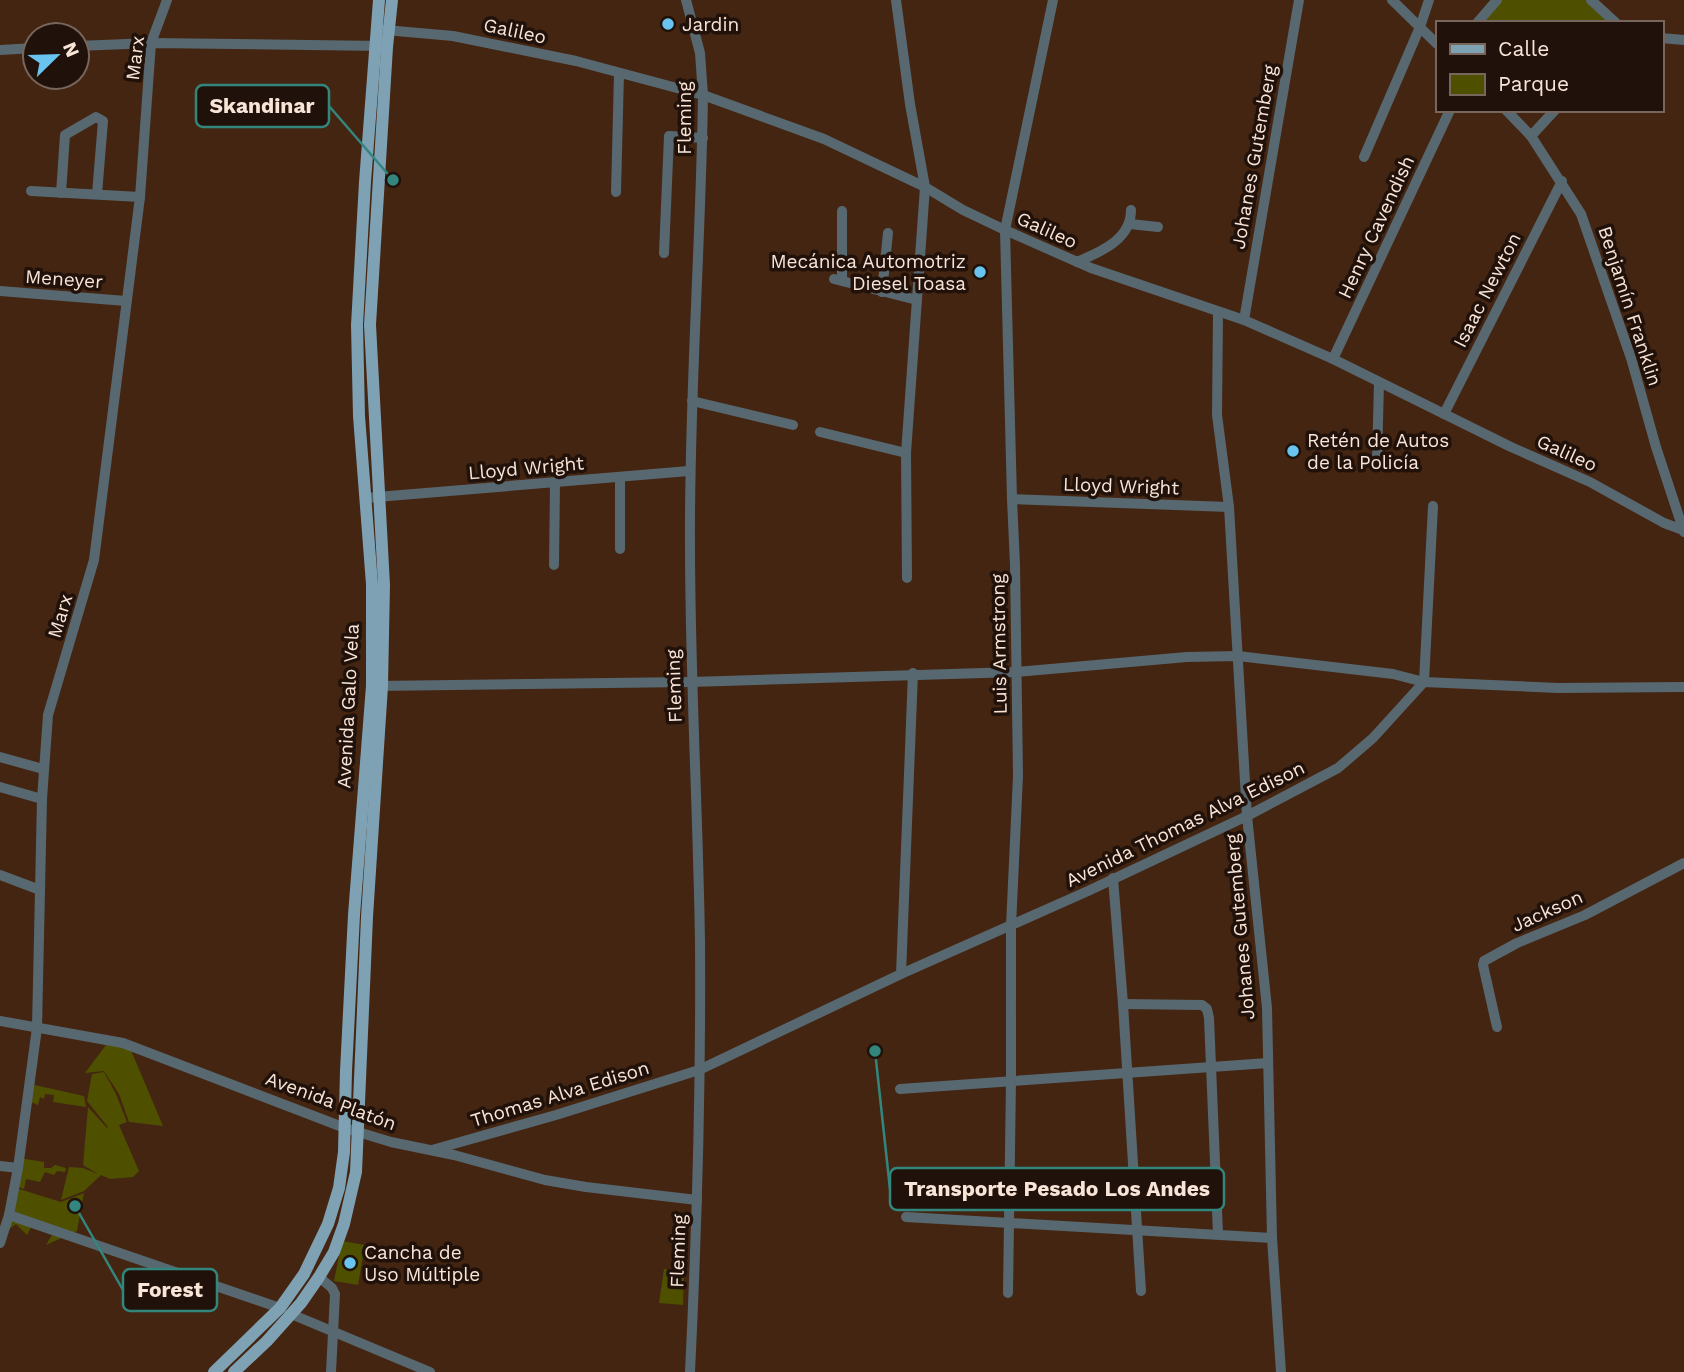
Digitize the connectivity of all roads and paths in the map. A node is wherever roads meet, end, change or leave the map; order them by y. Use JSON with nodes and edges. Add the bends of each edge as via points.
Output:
{"nodes":[{"id":1,"x":167,"y":0,"type":"edge"},
{"id":2,"x":379,"y":0,"type":"edge"},
{"id":3,"x":392,"y":0,"type":"edge"},
{"id":4,"x":686,"y":0,"type":"edge"},
{"id":5,"x":896,"y":0,"type":"edge"},
{"id":6,"x":1053,"y":0,"type":"edge"},
{"id":7,"x":1299,"y":0,"type":"edge"},
{"id":8,"x":1392,"y":0,"type":"edge"},
{"id":9,"x":1429,"y":0,"type":"edge"},
{"id":10,"x":1497,"y":0,"type":"edge"},
{"id":11,"x":1591,"y":0,"type":"edge"},
{"id":12,"x":1479,"y":21,"type":"edge"},
{"id":13,"x":1614,"y":21,"type":"edge"},
{"id":14,"x":1420,"y":27,"type":"junction"},
{"id":15,"x":382,"y":30,"type":"junction"},
{"id":16,"x":1663,"y":38,"type":"edge"},
{"id":17,"x":1684,"y":40,"type":"edge"},
{"id":18,"x":151,"y":43,"type":"junction"},
{"id":19,"x":1436,"y":43,"type":"edge"},
{"id":20,"x":91,"y":45,"type":"edge"},
{"id":21,"x":381,"y":46,"type":"junction"},
{"id":22,"x":21,"y":49,"type":"edge"},
{"id":23,"x":0,"y":50,"type":"edge"},
{"id":24,"x":619,"y":73,"type":"junction"},
{"id":25,"x":703,"y":95,"type":"junction"},
{"id":26,"x":1449,"y":112,"type":"edge"},
{"id":27,"x":1508,"y":112,"type":"edge"},
{"id":28,"x":1553,"y":112,"type":"edge"},
{"id":29,"x":1531,"y":136,"type":"junction"},
{"id":30,"x":702,"y":138,"type":"junction"},
{"id":31,"x":1364,"y":157,"type":"dead end"},
{"id":32,"x":1562,"y":181,"type":"junction"},
{"id":33,"x":365,"y":182,"type":"junction"},
{"id":34,"x":379,"y":183,"type":"junction"},
{"id":35,"x":925,"y":187,"type":"junction"},
{"id":36,"x":31,"y":191,"type":"dead end"},
{"id":37,"x":616,"y":192,"type":"dead end"},
{"id":38,"x":61,"y":193,"type":"junction"},
{"id":39,"x":97,"y":194,"type":"junction"},
{"id":40,"x":140,"y":197,"type":"junction"},
{"id":41,"x":842,"y":211,"type":"dead end"},
{"id":42,"x":1130,"y":211,"type":"dead end"},
{"id":43,"x":1130,"y":224,"type":"junction"},
{"id":44,"x":1158,"y":227,"type":"dead end"},
{"id":45,"x":1006,"y":230,"type":"junction"},
{"id":46,"x":888,"y":233,"type":"dead end"},
{"id":47,"x":664,"y":253,"type":"dead end"},
{"id":48,"x":1077,"y":262,"type":"junction"},
{"id":49,"x":0,"y":291,"type":"edge"},
{"id":50,"x":882,"y":292,"type":"junction"},
{"id":51,"x":917,"y":300,"type":"junction"},
{"id":52,"x":126,"y":301,"type":"junction"},
{"id":53,"x":1218,"y":312,"type":"junction"},
{"id":54,"x":1244,"y":320,"type":"junction"},
{"id":55,"x":363,"y":325,"type":"junction"},
{"id":56,"x":1332,"y":359,"type":"junction"},
{"id":57,"x":1378,"y":382,"type":"junction"},
{"id":58,"x":692,"y":401,"type":"junction"},
{"id":59,"x":1444,"y":414,"type":"junction"},
{"id":60,"x":793,"y":425,"type":"dead end"},
{"id":61,"x":820,"y":432,"type":"dead end"},
{"id":62,"x":906,"y":453,"type":"junction"},
{"id":63,"x":1377,"y":462,"type":"dead end"},
{"id":64,"x":690,"y":471,"type":"junction"},
{"id":65,"x":620,"y":477,"type":"junction"},
{"id":66,"x":555,"y":484,"type":"junction"},
{"id":67,"x":372,"y":498,"type":"junction"},
{"id":68,"x":1012,"y":499,"type":"junction"},
{"id":69,"x":1433,"y":506,"type":"dead end"},
{"id":70,"x":1229,"y":507,"type":"junction"},
{"id":71,"x":1684,"y":531,"type":"edge"},
{"id":72,"x":620,"y":549,"type":"dead end"},
{"id":73,"x":554,"y":565,"type":"dead end"},
{"id":74,"x":907,"y":578,"type":"dead end"},
{"id":75,"x":1238,"y":656,"type":"junction"},
{"id":76,"x":1016,"y":672,"type":"junction"},
{"id":77,"x":913,"y":673,"type":"junction"},
{"id":78,"x":690,"y":682,"type":"junction"},
{"id":79,"x":1424,"y":682,"type":"junction"},
{"id":80,"x":377,"y":686,"type":"junction"},
{"id":81,"x":1684,"y":688,"type":"edge"},
{"id":82,"x":0,"y":757,"type":"edge"},
{"id":83,"x":43,"y":769,"type":"junction"},
{"id":84,"x":0,"y":787,"type":"edge"},
{"id":85,"x":42,"y":799,"type":"junction"},
{"id":86,"x":1247,"y":816,"type":"junction"},
{"id":87,"x":1684,"y":863,"type":"edge"},
{"id":88,"x":0,"y":875,"type":"edge"},
{"id":89,"x":1113,"y":878,"type":"junction"},
{"id":90,"x":40,"y":890,"type":"junction"},
{"id":91,"x":360,"y":916,"type":"junction"},
{"id":92,"x":1011,"y":926,"type":"junction"},
{"id":93,"x":901,"y":974,"type":"junction"},
{"id":94,"x":1124,"y":1004,"type":"junction"},
{"id":95,"x":0,"y":1021,"type":"edge"},
{"id":96,"x":1497,"y":1027,"type":"dead end"},
{"id":97,"x":37,"y":1028,"type":"junction"},
{"id":98,"x":1268,"y":1063,"type":"junction"},
{"id":99,"x":1211,"y":1066,"type":"junction"},
{"id":100,"x":699,"y":1070,"type":"junction"},
{"id":101,"x":1128,"y":1072,"type":"junction"},
{"id":102,"x":1012,"y":1080,"type":"junction"},
{"id":103,"x":901,"y":1089,"type":"dead end"},
{"id":104,"x":345,"y":1128,"type":"junction"},
{"id":105,"x":358,"y":1132,"type":"junction"},
{"id":106,"x":432,"y":1150,"type":"junction"},
{"id":107,"x":0,"y":1166,"type":"edge"},
{"id":108,"x":18,"y":1168,"type":"junction"},
{"id":109,"x":697,"y":1200,"type":"junction"},
{"id":110,"x":9,"y":1215,"type":"junction"},
{"id":111,"x":906,"y":1217,"type":"dead end"},
{"id":112,"x":1009,"y":1223,"type":"junction"},
{"id":113,"x":1137,"y":1230,"type":"junction"},
{"id":114,"x":1218,"y":1234,"type":"junction"},
{"id":115,"x":1272,"y":1238,"type":"junction"},
{"id":116,"x":0,"y":1243,"type":"edge"},
{"id":117,"x":319,"y":1277,"type":"junction"},
{"id":118,"x":1141,"y":1291,"type":"dead end"},
{"id":119,"x":1008,"y":1293,"type":"dead end"},
{"id":120,"x":285,"y":1311,"type":"junction"},
{"id":121,"x":333,"y":1332,"type":"junction"},
{"id":122,"x":214,"y":1372,"type":"edge"},
{"id":123,"x":234,"y":1372,"type":"edge"},
{"id":124,"x":331,"y":1372,"type":"edge"},
{"id":125,"x":430,"y":1372,"type":"edge"},
{"id":126,"x":690,"y":1372,"type":"edge"},
{"id":127,"x":1281,"y":1372,"type":"edge"}],
"edges":[{"from":1,"to":18,"type":"street","name":"Marx"},
{"from":2,"to":15,"type":"main road","name":"Avenida Galo Vela"},
{"from":3,"to":15,"type":"main road","name":"Avenida Galo Vela"},
{"from":4,"to":25,"type":"street","name":"Fleming","via":[[700,53]]},
{"from":5,"to":35,"type":"street"},
{"from":6,"to":45,"type":"street","name":"Luis Armstrong"},
{"from":7,"to":54,"type":"street","name":"Johanes Gutemberg"},
{"from":8,"to":14,"type":"street"},
{"from":9,"to":14,"type":"street"},
{"from":10,"to":12,"type":"street"},
{"from":11,"to":13,"type":"street"},
{"from":14,"to":19,"type":"street"},
{"from":14,"to":31,"type":"street"},
{"from":15,"to":21,"type":"main road","name":"Avenida Galo Vela"},
{"from":15,"to":24,"type":"street","name":"Galileo","via":[[453,36]]},
{"from":16,"to":17,"type":"street"},
{"from":18,"to":20,"type":"street"},
{"from":18,"to":21,"type":"street"},
{"from":18,"to":40,"type":"street","name":"Marx"},
{"from":21,"to":33,"type":"main road","name":"Avenida Galo Vela"},
{"from":21,"to":34,"type":"main road","name":"Avenida Galo Vela"},
{"from":22,"to":23,"type":"street"},
{"from":24,"to":25,"type":"street","name":"Galileo"},
{"from":24,"to":37,"type":"street"},
{"from":25,"to":30,"type":"street","name":"Fleming"},
{"from":25,"to":35,"type":"street","name":"Galileo","via":[[824,139]]},
{"from":26,"to":56,"type":"street","name":"Henry Cavendish"},
{"from":27,"to":29,"type":"street","name":"Benjamín Franklin"},
{"from":28,"to":29,"type":"street"},
{"from":29,"to":32,"type":"street","name":"Benjamín Franklin"},
{"from":30,"to":47,"type":"street","via":[[669,136]]},
{"from":30,"to":58,"type":"street","name":"Fleming"},
{"from":32,"to":59,"type":"street","name":"Isaac Newton"},
{"from":32,"to":71,"type":"street","name":"Benjamín Franklin","via":[[1581,214]]},
{"from":33,"to":34,"type":"main road"},
{"from":33,"to":55,"type":"main road","name":"Avenida Galo Vela"},
{"from":34,"to":55,"type":"main road","name":"Avenida Galo Vela"},
{"from":35,"to":45,"type":"street","name":"Galileo"},
{"from":35,"to":51,"type":"street"},
{"from":36,"to":38,"type":"street"},
{"from":38,"to":39,"type":"street"},
{"from":38,"to":39,"type":"street","via":[[65,135],[96,117],[103,121]]},
{"from":39,"to":40,"type":"street"},
{"from":40,"to":52,"type":"street","name":"Marx"},
{"from":41,"to":50,"type":"street","via":[[838,279]]},
{"from":42,"to":43,"type":"street"},
{"from":43,"to":44,"type":"street"},
{"from":43,"to":48,"type":"street","via":[[1108,248]]},
{"from":45,"to":48,"type":"street","name":"Galileo"},
{"from":45,"to":68,"type":"street","name":"Luis Armstrong"},
{"from":46,"to":50,"type":"street"},
{"from":48,"to":53,"type":"street","name":"Galileo"},
{"from":49,"to":52,"type":"street","name":"Meneyer"},
{"from":50,"to":51,"type":"street"},
{"from":51,"to":62,"type":"street"},
{"from":52,"to":83,"type":"street","name":"Marx","via":[[94,560],[48,715]]},
{"from":53,"to":54,"type":"street","name":"Galileo"},
{"from":53,"to":70,"type":"street","name":"Johanes Gutemberg","via":[[1216,415]]},
{"from":54,"to":56,"type":"street","name":"Galileo"},
{"from":55,"to":67,"type":"main road","name":"Avenida Galo Vela","via":[[359,416]]},
{"from":56,"to":57,"type":"street","name":"Galileo"},
{"from":57,"to":59,"type":"street","name":"Galileo"},
{"from":57,"to":63,"type":"street"},
{"from":58,"to":60,"type":"street"},
{"from":58,"to":64,"type":"street","name":"Fleming"},
{"from":59,"to":71,"type":"street","name":"Galileo"},
{"from":61,"to":62,"type":"street"},
{"from":62,"to":74,"type":"street"},
{"from":64,"to":65,"type":"street","name":"Lloyd Wright"},
{"from":64,"to":78,"type":"street","name":"Fleming"},
{"from":65,"to":66,"type":"street","name":"Lloyd Wright"},
{"from":65,"to":72,"type":"street"},
{"from":66,"to":67,"type":"street","name":"Lloyd Wright"},
{"from":66,"to":73,"type":"street"},
{"from":67,"to":80,"type":"main road","name":"Avenida Galo Vela","via":[[384,585]]},
{"from":68,"to":70,"type":"street","name":"Lloyd Wright"},
{"from":68,"to":76,"type":"street","name":"Luis Armstrong"},
{"from":69,"to":79,"type":"street"},
{"from":70,"to":75,"type":"street","name":"Johanes Gutemberg"},
{"from":75,"to":76,"type":"street"},
{"from":75,"to":79,"type":"street","via":[[1393,674]]},
{"from":75,"to":86,"type":"street","name":"Johanes Gutemberg"},
{"from":76,"to":77,"type":"street"},
{"from":76,"to":92,"type":"street","name":"Luis Armstrong","via":[[1018,776]]},
{"from":77,"to":78,"type":"street"},
{"from":77,"to":93,"type":"street"},
{"from":78,"to":80,"type":"street"},
{"from":78,"to":100,"type":"street","name":"Fleming","via":[[697,809]]},
{"from":79,"to":81,"type":"street"},
{"from":79,"to":86,"type":"street","name":"Avenida Thomas Alva Edison","via":[[1357,754]]},
{"from":80,"to":91,"type":"main road","name":"Avenida Galo Vela"},
{"from":82,"to":83,"type":"street"},
{"from":83,"to":85,"type":"street","name":"Marx"},
{"from":84,"to":85,"type":"street"},
{"from":85,"to":90,"type":"street","name":"Marx"},
{"from":86,"to":89,"type":"street","name":"Avenida Thomas Alva Edison"},
{"from":86,"to":98,"type":"street","name":"Johanes Gutemberg","via":[[1267,1008]]},
{"from":87,"to":96,"type":"street","name":"Jackson","via":[[1484,961]]},
{"from":88,"to":90,"type":"street"},
{"from":89,"to":92,"type":"street","name":"Avenida Thomas Alva Edison"},
{"from":89,"to":94,"type":"street"},
{"from":90,"to":97,"type":"street","name":"Marx"},
{"from":91,"to":104,"type":"main road","name":"Avenida Galo Vela"},
{"from":91,"to":105,"type":"main road","name":"Avenida Galo Vela"},
{"from":92,"to":93,"type":"street","name":"Avenida Thomas Alva Edison"},
{"from":92,"to":102,"type":"street","name":"Luis Armstrong"},
{"from":93,"to":100,"type":"street","name":"Avenida Thomas Alva Edison"},
{"from":94,"to":99,"type":"street","via":[[1202,1005],[1209,1018]]},
{"from":94,"to":101,"type":"street"},
{"from":95,"to":97,"type":"street","name":"Avenida Platón"},
{"from":97,"to":104,"type":"street","name":"Avenida Platón","via":[[123,1043]]},
{"from":97,"to":108,"type":"street","name":"Marx"},
{"from":98,"to":99,"type":"street"},
{"from":98,"to":115,"type":"street","name":"Johanes Gutemberg"},
{"from":99,"to":101,"type":"street"},
{"from":99,"to":114,"type":"street"},
{"from":100,"to":106,"type":"street","name":"Thomas Alva Edison"},
{"from":100,"to":109,"type":"street","name":"Fleming"},
{"from":101,"to":102,"type":"street"},
{"from":101,"to":113,"type":"street"},
{"from":102,"to":103,"type":"street"},
{"from":102,"to":112,"type":"street","name":"Luis Armstrong"},
{"from":104,"to":105,"type":"street","name":"Avenida Platón"},
{"from":104,"to":120,"type":"main road","name":"Avenida Galo Vela","via":[[339,1188],[328,1224]]},
{"from":105,"to":106,"type":"street","name":"Avenida Platón"},
{"from":105,"to":117,"type":"main road","name":"Avenida Galo Vela","via":[[349,1210]]},
{"from":106,"to":109,"type":"street","name":"Avenida Platón","via":[[545,1180]]},
{"from":107,"to":108,"type":"street"},
{"from":108,"to":110,"type":"street","name":"Marx"},
{"from":109,"to":126,"type":"street","name":"Fleming"},
{"from":110,"to":116,"type":"street","name":"Marx"},
{"from":110,"to":120,"type":"street"},
{"from":111,"to":112,"type":"street"},
{"from":112,"to":113,"type":"street"},
{"from":112,"to":119,"type":"street","name":"Luis Armstrong"},
{"from":113,"to":114,"type":"street"},
{"from":113,"to":118,"type":"street"},
{"from":114,"to":115,"type":"street"},
{"from":115,"to":127,"type":"street","name":"Johanes Gutemberg"},
{"from":117,"to":120,"type":"main road","name":"Avenida Galo Vela"},
{"from":117,"to":121,"type":"street","via":[[335,1294]]},
{"from":120,"to":121,"type":"street"},
{"from":120,"to":122,"type":"main road","name":"Avenida Galo Vela"},
{"from":120,"to":123,"type":"main road","name":"Avenida Galo Vela","via":[[267,1340]]},
{"from":121,"to":124,"type":"street"},
{"from":121,"to":125,"type":"street"}]}
